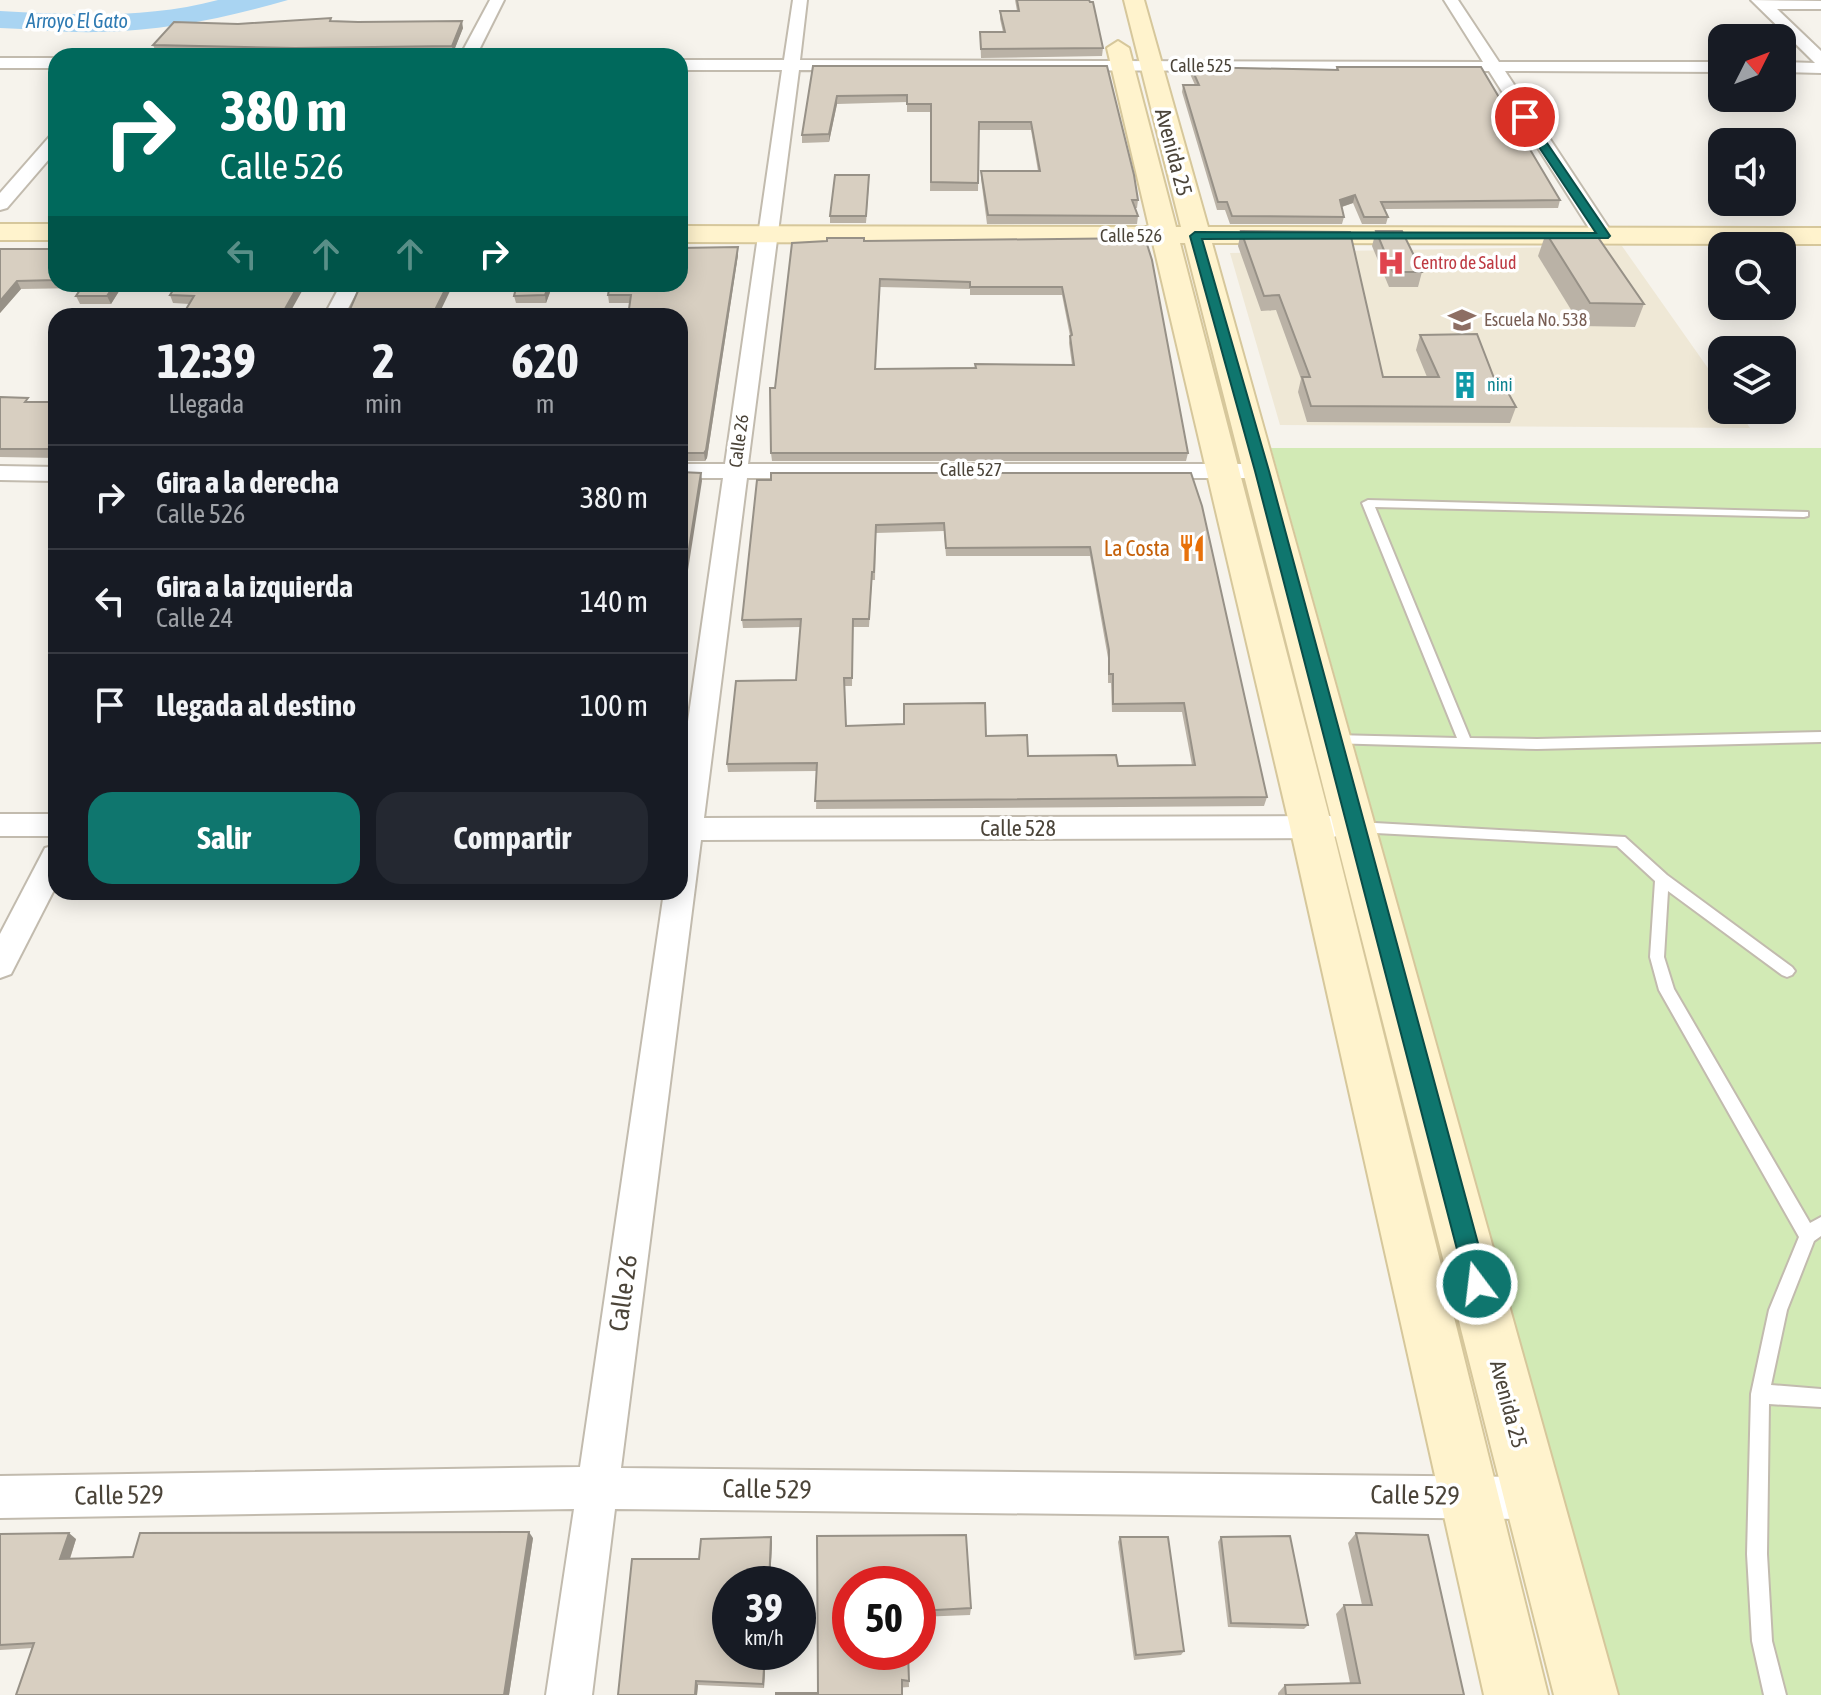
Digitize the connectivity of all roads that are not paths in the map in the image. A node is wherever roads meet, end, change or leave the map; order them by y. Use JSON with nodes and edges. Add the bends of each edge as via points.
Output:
{"nodes":[{"id":1,"x":497,"y":0,"type":"edge"},
{"id":2,"x":800,"y":0,"type":"edge"},
{"id":3,"x":1134,"y":0,"type":"edge"},
{"id":4,"x":1451,"y":0,"type":"edge"},
{"id":5,"x":1761,"y":2,"type":"edge"},
{"id":6,"x":1821,"y":5,"type":"edge"},
{"id":7,"x":1114,"y":27,"type":"dead end"},
{"id":8,"x":472,"y":48,"type":"edge"},
{"id":9,"x":1821,"y":60,"type":"edge"},
{"id":10,"x":0,"y":63,"type":"edge"},
{"id":11,"x":48,"y":63,"type":"edge"},
{"id":12,"x":688,"y":65,"type":"edge"},
{"id":13,"x":791,"y":65,"type":"junction"},
{"id":14,"x":1122,"y":66,"type":"junction"},
{"id":15,"x":1152,"y":66,"type":"junction"},
{"id":16,"x":1492,"y":66,"type":"junction"},
{"id":17,"x":1708,"y":67,"type":"edge"},
{"id":18,"x":1796,"y":67,"type":"edge"},
{"id":19,"x":1821,"y":68,"type":"edge"},
{"id":20,"x":48,"y":149,"type":"edge"},
{"id":21,"x":0,"y":204,"type":"edge"},
{"id":22,"x":0,"y":217,"type":"edge"},
{"id":23,"x":48,"y":217,"type":"edge"},
{"id":24,"x":688,"y":219,"type":"edge"},
{"id":25,"x":1821,"y":219,"type":"edge"},
{"id":26,"x":769,"y":226,"type":"junction"},
{"id":27,"x":1178,"y":227,"type":"junction"},
{"id":28,"x":1597,"y":228,"type":"junction"},
{"id":29,"x":0,"y":232,"type":"edge"},
{"id":30,"x":48,"y":232,"type":"edge"},
{"id":31,"x":688,"y":233,"type":"edge"},
{"id":32,"x":1821,"y":236,"type":"edge"},
{"id":33,"x":735,"y":470,"type":"junction"},
{"id":34,"x":688,"y":471,"type":"edge"},
{"id":35,"x":1243,"y":471,"type":"junction"},
{"id":36,"x":0,"y":473,"type":"edge"},
{"id":37,"x":48,"y":474,"type":"edge"},
{"id":38,"x":1804,"y":514,"type":"dead end"},
{"id":39,"x":1821,"y":737,"type":"edge"},
{"id":40,"x":1333,"y":740,"type":"junction"},
{"id":41,"x":1465,"y":742,"type":"junction"},
{"id":42,"x":688,"y":801,"type":"edge"},
{"id":43,"x":0,"y":825,"type":"edge"},
{"id":44,"x":48,"y":825,"type":"edge"},
{"id":45,"x":1333,"y":827,"type":"junction"},
{"id":46,"x":688,"y":829,"type":"edge"},
{"id":47,"x":48,"y":872,"type":"edge"},
{"id":48,"x":1662,"y":879,"type":"junction"},
{"id":49,"x":678,"y":900,"type":"edge"},
{"id":50,"x":0,"y":965,"type":"edge"},
{"id":51,"x":1787,"y":971,"type":"dead end"},
{"id":52,"x":1815,"y":1230,"type":"edge"},
{"id":53,"x":1760,"y":1394,"type":"junction"},
{"id":54,"x":1821,"y":1398,"type":"edge"},
{"id":55,"x":596,"y":1488,"type":"junction"},
{"id":56,"x":1467,"y":1496,"type":"junction"},
{"id":57,"x":0,"y":1497,"type":"edge"},
{"id":58,"x":1534,"y":1498,"type":"junction"},
{"id":59,"x":569,"y":1695,"type":"edge"},
{"id":60,"x":1516,"y":1695,"type":"edge"},
{"id":61,"x":1586,"y":1695,"type":"edge"},
{"id":62,"x":1775,"y":1695,"type":"edge"}],
"edges":[{"from":1,"to":8,"type":"street"},
{"from":2,"to":13,"type":"street","name":"Calle 26"},
{"from":3,"to":15,"type":"main road","name":"Avenida 25"},
{"from":4,"to":16,"type":"street"},
{"from":5,"to":6,"type":"street"},
{"from":5,"to":9,"type":"street"},
{"from":7,"to":14,"type":"main road","name":"Avenida 25"},
{"from":10,"to":11,"type":"street"},
{"from":12,"to":13,"type":"street","name":"Calle 525"},
{"from":13,"to":14,"type":"street","name":"Calle 525"},
{"from":13,"to":26,"type":"street","name":"Calle 26"},
{"from":14,"to":15,"type":"street","name":"Calle 525"},
{"from":14,"to":27,"type":"main road","name":"Avenida 25"},
{"from":15,"to":16,"type":"street","name":"Calle 525"},
{"from":15,"to":27,"type":"main road","name":"Avenida 25"},
{"from":16,"to":17,"type":"street","name":"Calle 525"},
{"from":16,"to":28,"type":"street"},
{"from":18,"to":19,"type":"street"},
{"from":20,"to":21,"type":"street"},
{"from":22,"to":23,"type":"main road"},
{"from":24,"to":26,"type":"main road","name":"Calle 526"},
{"from":25,"to":28,"type":"main road","name":"Calle 526"},
{"from":26,"to":27,"type":"main road","name":"Calle 526"},
{"from":26,"to":31,"type":"main road","name":"Calle 526"},
{"from":26,"to":33,"type":"street","name":"Calle 26"},
{"from":27,"to":28,"type":"main road","name":"Calle 526"},
{"from":27,"to":35,"type":"main road","name":"Avenida 25"},
{"from":28,"to":32,"type":"main road","name":"Calle 526"},
{"from":29,"to":30,"type":"main road"},
{"from":33,"to":34,"type":"street","name":"Calle 527"},
{"from":33,"to":35,"type":"street","name":"Calle 527"},
{"from":33,"to":42,"type":"street","name":"Calle 26"},
{"from":35,"to":40,"type":"main road","name":"Avenida 25"},
{"from":35,"to":45,"type":"main road","name":"Avenida 25"},
{"from":36,"to":37,"type":"street"},
{"from":38,"to":41,"type":"lane","via":[[1368,503]]},
{"from":39,"to":41,"type":"lane"},
{"from":40,"to":41,"type":"lane"},
{"from":40,"to":45,"type":"main road","name":"Avenida 25"},
{"from":43,"to":44,"type":"street"},
{"from":45,"to":46,"type":"street","name":"Calle 528"},
{"from":45,"to":48,"type":"lane","via":[[1620,841]]},
{"from":45,"to":56,"type":"main road","name":"Avenida 25"},
{"from":45,"to":58,"type":"main road","name":"Avenida 25"},
{"from":47,"to":50,"type":"street"},
{"from":48,"to":51,"type":"lane"},
{"from":48,"to":52,"type":"lane","via":[[1657,957],[1667,990]]},
{"from":49,"to":55,"type":"street","name":"Calle 26"},
{"from":52,"to":53,"type":"lane","via":[[1778,1310]]},
{"from":53,"to":54,"type":"lane"},
{"from":53,"to":62,"type":"lane","via":[[1757,1554],[1762,1641]]},
{"from":55,"to":56,"type":"street","name":"Calle 529"},
{"from":55,"to":57,"type":"street","name":"Calle 529"},
{"from":55,"to":59,"type":"street","name":"Calle 26"},
{"from":56,"to":58,"type":"street","name":"Calle 529"},
{"from":56,"to":60,"type":"main road","name":"Avenida 25"},
{"from":58,"to":61,"type":"main road","name":"Avenida 25"}]}
